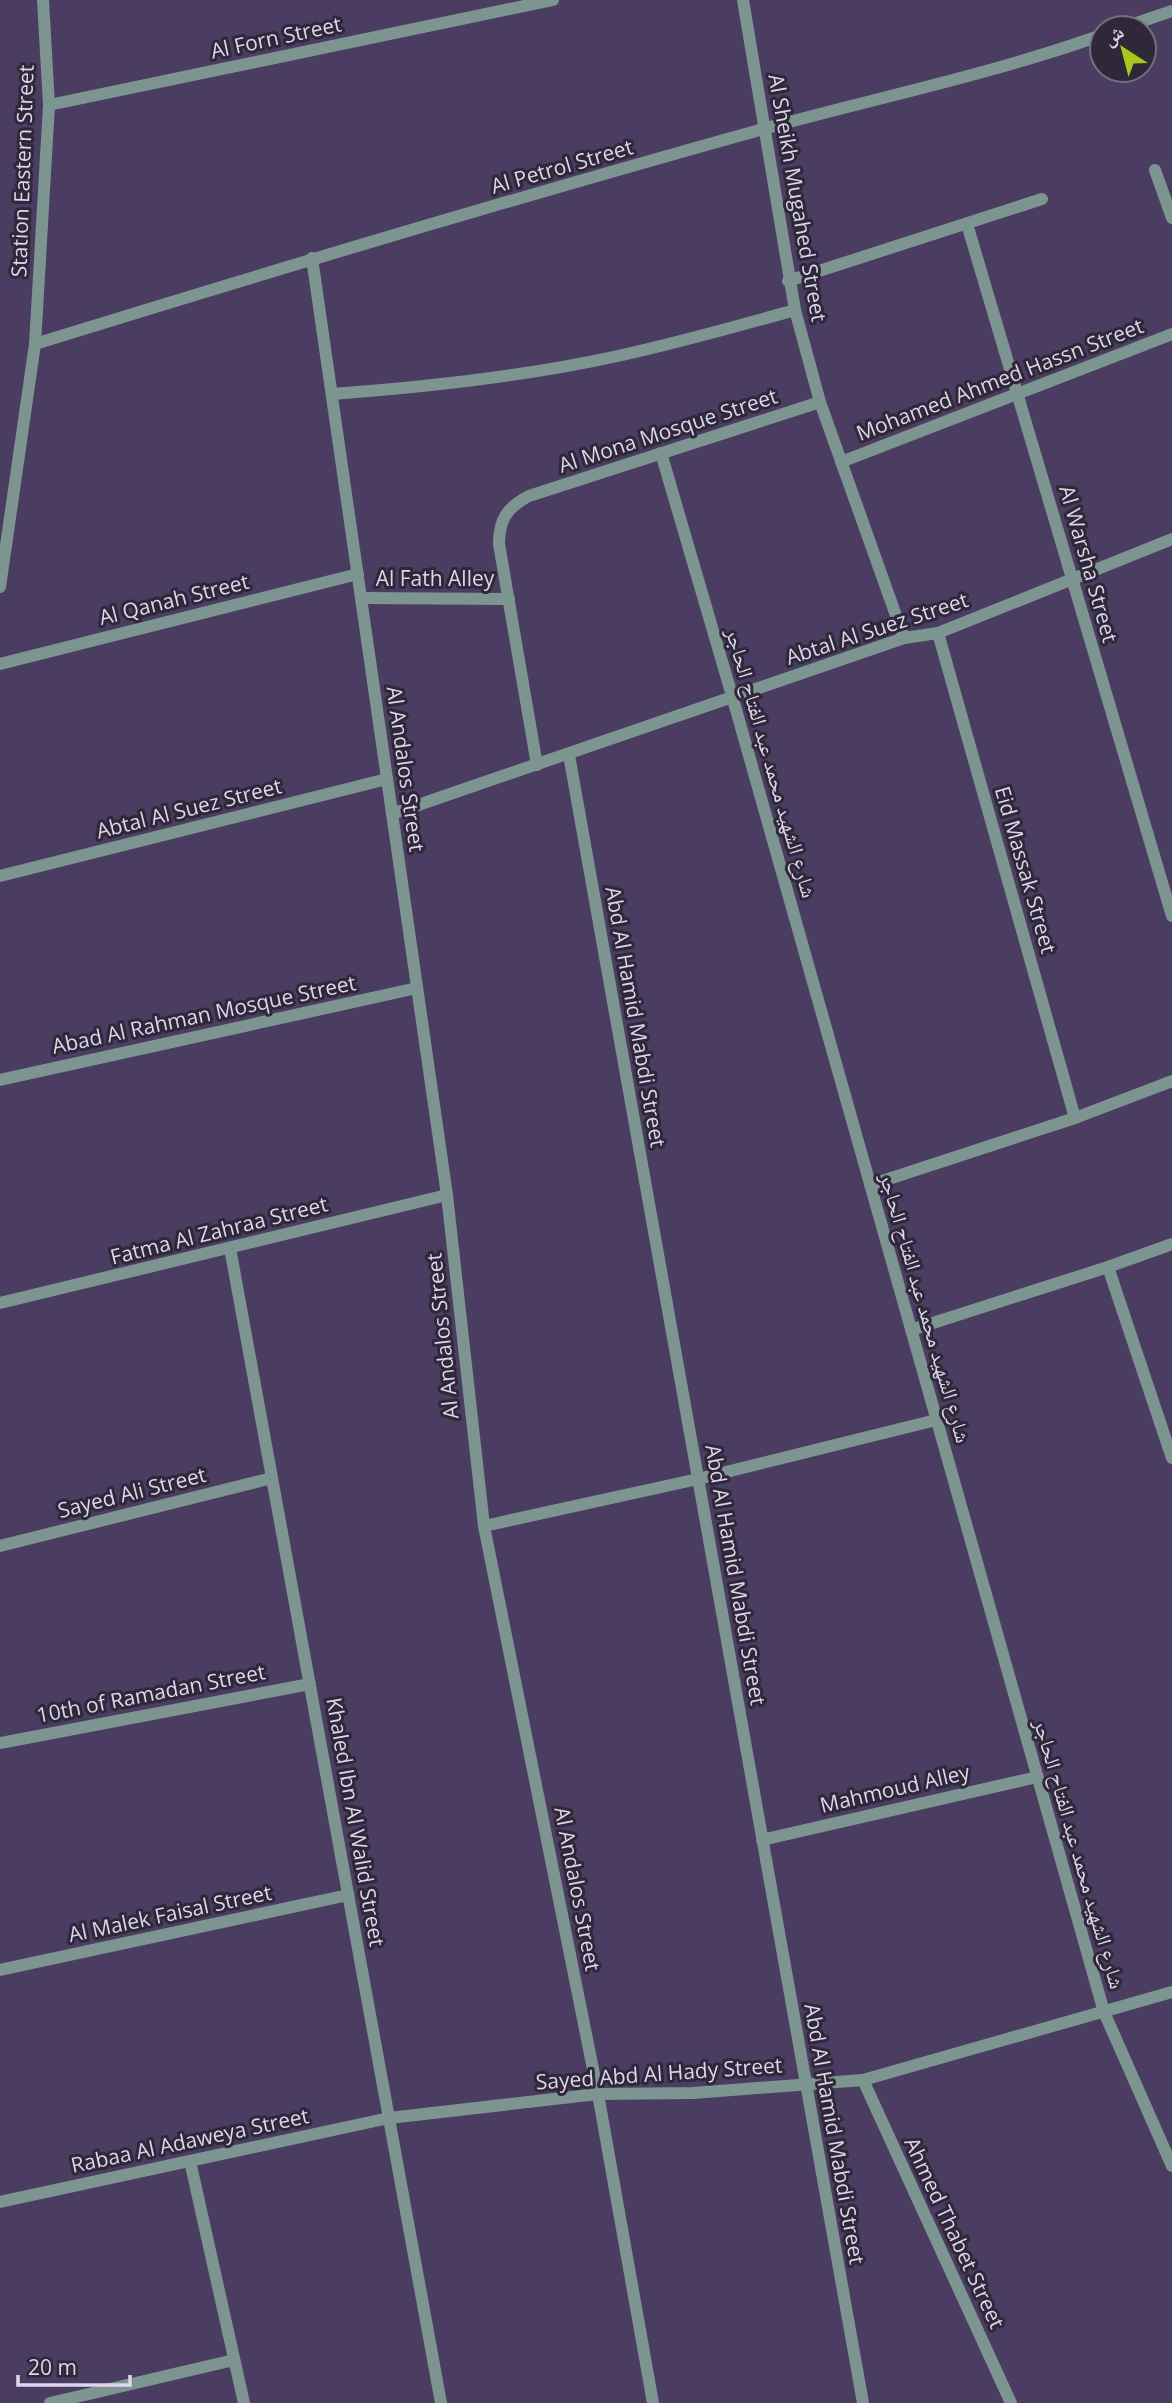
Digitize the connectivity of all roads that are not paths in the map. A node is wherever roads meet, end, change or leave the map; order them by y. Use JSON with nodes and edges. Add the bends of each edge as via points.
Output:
{"nodes":[{"id":1,"x":43,"y":0,"type":"edge"},
{"id":2,"x":553,"y":0,"type":"edge"},
{"id":3,"x":744,"y":0,"type":"edge"},
{"id":4,"x":1088,"y":39,"type":"edge"},
{"id":5,"x":49,"y":105,"type":"junction"},
{"id":6,"x":764,"y":129,"type":"junction"},
{"id":7,"x":1155,"y":170,"type":"dead end"},
{"id":8,"x":1042,"y":199,"type":"dead end"},
{"id":9,"x":1172,"y":218,"type":"edge"},
{"id":10,"x":967,"y":223,"type":"junction"},
{"id":11,"x":313,"y":258,"type":"junction"},
{"id":12,"x":788,"y":281,"type":"junction"},
{"id":13,"x":794,"y":310,"type":"junction"},
{"id":14,"x":1172,"y":334,"type":"edge"},
{"id":15,"x":35,"y":344,"type":"junction"},
{"id":16,"x":1017,"y":393,"type":"junction"},
{"id":17,"x":332,"y":394,"type":"junction"},
{"id":18,"x":820,"y":402,"type":"junction"},
{"id":19,"x":661,"y":453,"type":"junction"},
{"id":20,"x":841,"y":462,"type":"junction"},
{"id":21,"x":1172,"y":539,"type":"edge"},
{"id":22,"x":358,"y":574,"type":"junction"},
{"id":23,"x":1072,"y":578,"type":"junction"},
{"id":24,"x":0,"y":587,"type":"edge"},
{"id":25,"x":362,"y":598,"type":"junction"},
{"id":26,"x":509,"y":599,"type":"junction"},
{"id":27,"x":938,"y":634,"type":"junction"},
{"id":28,"x":904,"y":638,"type":"junction"},
{"id":29,"x":0,"y":664,"type":"edge"},
{"id":30,"x":733,"y":699,"type":"junction"},
{"id":31,"x":569,"y":755,"type":"junction"},
{"id":32,"x":537,"y":765,"type":"junction"},
{"id":33,"x":387,"y":779,"type":"junction"},
{"id":34,"x":392,"y":814,"type":"junction"},
{"id":35,"x":0,"y":876,"type":"edge"},
{"id":36,"x":1172,"y":916,"type":"edge"},
{"id":37,"x":417,"y":988,"type":"junction"},
{"id":38,"x":0,"y":1080,"type":"edge"},
{"id":39,"x":1172,"y":1081,"type":"edge"},
{"id":40,"x":1075,"y":1118,"type":"junction"},
{"id":41,"x":870,"y":1185,"type":"junction"},
{"id":42,"x":447,"y":1195,"type":"junction"},
{"id":43,"x":1172,"y":1244,"type":"edge"},
{"id":44,"x":230,"y":1248,"type":"junction"},
{"id":45,"x":1108,"y":1267,"type":"junction"},
{"id":46,"x":0,"y":1303,"type":"edge"},
{"id":47,"x":911,"y":1330,"type":"junction"},
{"id":48,"x":936,"y":1420,"type":"junction"},
{"id":49,"x":1172,"y":1458,"type":"edge"},
{"id":50,"x":272,"y":1478,"type":"junction"},
{"id":51,"x":698,"y":1479,"type":"junction"},
{"id":52,"x":484,"y":1526,"type":"junction"},
{"id":53,"x":0,"y":1546,"type":"edge"},
{"id":54,"x":310,"y":1684,"type":"junction"},
{"id":55,"x":0,"y":1743,"type":"edge"},
{"id":56,"x":1037,"y":1777,"type":"junction"},
{"id":57,"x":762,"y":1840,"type":"junction"},
{"id":58,"x":348,"y":1895,"type":"junction"},
{"id":59,"x":0,"y":1970,"type":"edge"},
{"id":60,"x":1172,"y":1992,"type":"edge"},
{"id":61,"x":1104,"y":2012,"type":"junction"},
{"id":62,"x":863,"y":2080,"type":"junction"},
{"id":63,"x":806,"y":2084,"type":"junction"},
{"id":64,"x":598,"y":2094,"type":"junction"},
{"id":65,"x":389,"y":2118,"type":"junction"},
{"id":66,"x":190,"y":2161,"type":"junction"},
{"id":67,"x":1172,"y":2166,"type":"edge"},
{"id":68,"x":0,"y":2202,"type":"edge"},
{"id":69,"x":234,"y":2360,"type":"junction"},
{"id":70,"x":50,"y":2403,"type":"edge"},
{"id":71,"x":244,"y":2403,"type":"edge"},
{"id":72,"x":441,"y":2403,"type":"edge"},
{"id":73,"x":653,"y":2403,"type":"edge"},
{"id":74,"x":863,"y":2403,"type":"edge"},
{"id":75,"x":1011,"y":2403,"type":"edge"}],
"edges":[{"from":1,"to":5,"type":"street","name":"Station Eastern Street"},
{"from":2,"to":5,"type":"street","name":"Al Forn Street"},
{"from":3,"to":6,"type":"street","name":"Al Sheikh Mugahed Street"},
{"from":4,"to":6,"type":"street","name":"Al Petrol Street"},
{"from":5,"to":15,"type":"street","name":"Station Eastern Street"},
{"from":6,"to":11,"type":"street","name":"Al Petrol Street"},
{"from":6,"to":12,"type":"street","name":"Al Sheikh Mugahed Street"},
{"from":7,"to":9,"type":"street"},
{"from":8,"to":10,"type":"street"},
{"from":10,"to":12,"type":"street"},
{"from":10,"to":16,"type":"street","name":"Al Warsha Street"},
{"from":11,"to":15,"type":"street","name":"Al Petrol Street"},
{"from":11,"to":17,"type":"street","name":"Al Andalos Street"},
{"from":12,"to":13,"type":"street","name":"Al Sheikh Mugahed Street"},
{"from":13,"to":17,"type":"street","via":[[598,360],[425,387]]},
{"from":13,"to":18,"type":"street","name":"Al Sheikh Mugahed Street"},
{"from":14,"to":16,"type":"street","name":"Mohamed Ahmed Hassn Street"},
{"from":15,"to":24,"type":"street","name":"Station Eastern Street"},
{"from":16,"to":20,"type":"street","name":"Mohamed Ahmed Hassn Street"},
{"from":16,"to":23,"type":"street","name":"Al Warsha Street"},
{"from":17,"to":22,"type":"street","name":"Al Andalos Street"},
{"from":18,"to":19,"type":"street","name":"Al Mona Mosque Street"},
{"from":18,"to":20,"type":"street","name":"Al Sheikh Mugahed Street"},
{"from":19,"to":26,"type":"street","name":"Al Mona Mosque Street","via":[[515,503],[499,529]]},
{"from":19,"to":30,"type":"street","name":"شارع الشهيد محمد عبد الفتاح الحاجر"},
{"from":20,"to":28,"type":"street","name":"Al Sheikh Mugahed Street"},
{"from":21,"to":23,"type":"street","name":"Abtal Al Suez Street"},
{"from":22,"to":25,"type":"street","name":"Al Andalos Street"},
{"from":22,"to":29,"type":"street","name":"Al Qanah Street"},
{"from":23,"to":27,"type":"street","name":"Abtal Al Suez Street"},
{"from":23,"to":36,"type":"street","name":"Al Warsha Street"},
{"from":25,"to":26,"type":"street","name":"Al Fath Alley"},
{"from":25,"to":33,"type":"street","name":"Al Andalos Street"},
{"from":26,"to":32,"type":"street"},
{"from":27,"to":28,"type":"street","name":"Abtal Al Suez Street"},
{"from":27,"to":40,"type":"street","name":"Eid Massak Street"},
{"from":28,"to":30,"type":"street","name":"Abtal Al Suez Street"},
{"from":30,"to":31,"type":"street","name":"Abtal Al Suez Street"},
{"from":30,"to":41,"type":"street","name":"شارع الشهيد محمد عبد الفتاح الحاجر"},
{"from":31,"to":32,"type":"street","name":"Abtal Al Suez Street"},
{"from":31,"to":51,"type":"street","name":"Abd Al Hamid Mabdi Street"},
{"from":32,"to":34,"type":"street","name":"Abtal Al Suez Street"},
{"from":33,"to":34,"type":"street","name":"Al Andalos Street"},
{"from":33,"to":35,"type":"street","name":"Abtal Al Suez Street"},
{"from":34,"to":37,"type":"street","name":"Al Andalos Street"},
{"from":37,"to":38,"type":"street","name":"Abad Al Rahman Mosque Street"},
{"from":37,"to":42,"type":"street","name":"Al Andalos Street"},
{"from":39,"to":40,"type":"street"},
{"from":40,"to":41,"type":"street"},
{"from":41,"to":47,"type":"street","name":"شارع الشهيد محمد عبد الفتاح الحاجر"},
{"from":42,"to":44,"type":"street","name":"Fatma Al Zahraa Street"},
{"from":42,"to":52,"type":"street","name":"Al Andalos Street"},
{"from":43,"to":45,"type":"street"},
{"from":44,"to":46,"type":"street","name":"Fatma Al Zahraa Street"},
{"from":44,"to":50,"type":"street","name":"Khaled Ibn Al Walid Street"},
{"from":45,"to":47,"type":"street"},
{"from":45,"to":49,"type":"street"},
{"from":47,"to":48,"type":"street","name":"شارع الشهيد محمد عبد الفتاح الحاجر"},
{"from":48,"to":51,"type":"street"},
{"from":48,"to":56,"type":"street","name":"شارع الشهيد محمد عبد الفتاح الحاجر"},
{"from":50,"to":53,"type":"street","name":"Sayed Ali Street"},
{"from":50,"to":54,"type":"street","name":"Khaled Ibn Al Walid Street"},
{"from":51,"to":52,"type":"street"},
{"from":51,"to":57,"type":"street","name":"Abd Al Hamid Mabdi Street"},
{"from":52,"to":64,"type":"street","name":"Al Andalos Street"},
{"from":54,"to":55,"type":"street","name":"10th of Ramadan Street"},
{"from":54,"to":58,"type":"street","name":"Khaled Ibn Al Walid Street"},
{"from":56,"to":57,"type":"street","name":"Mahmoud Alley"},
{"from":56,"to":61,"type":"street","name":"شارع الشهيد محمد عبد الفتاح الحاجر"},
{"from":57,"to":63,"type":"street","name":"Abd Al Hamid Mabdi Street"},
{"from":58,"to":59,"type":"street","name":"Al Malek Faisal Street"},
{"from":58,"to":65,"type":"street","name":"Khaled Ibn Al Walid Street"},
{"from":60,"to":61,"type":"street","name":"Sayed Abd Al Hady Street"},
{"from":61,"to":62,"type":"street","name":"Sayed Abd Al Hady Street"},
{"from":61,"to":67,"type":"street","name":"شارع الشهيد محمد عبد الفتاح الحاجر"},
{"from":62,"to":63,"type":"street","name":"Sayed Abd Al Hady Street"},
{"from":62,"to":75,"type":"street","name":"Ahmed Thabet Street"},
{"from":63,"to":64,"type":"street","name":"Sayed Abd Al Hady Street","via":[[693,2093]]},
{"from":63,"to":74,"type":"street","name":"Abd Al Hamid Mabdi Street"},
{"from":64,"to":65,"type":"street","name":"Sayed Abd Al Hady Street"},
{"from":64,"to":73,"type":"street","name":"Al Andalos Street"},
{"from":65,"to":66,"type":"street","name":"Rabaa Al Adaweya Street"},
{"from":65,"to":72,"type":"street","name":"Khaled Ibn Al Walid Street"},
{"from":66,"to":68,"type":"street","name":"Rabaa Al Adaweya Street"},
{"from":66,"to":69,"type":"street"},
{"from":69,"to":70,"type":"street"},
{"from":69,"to":71,"type":"street"}]}
